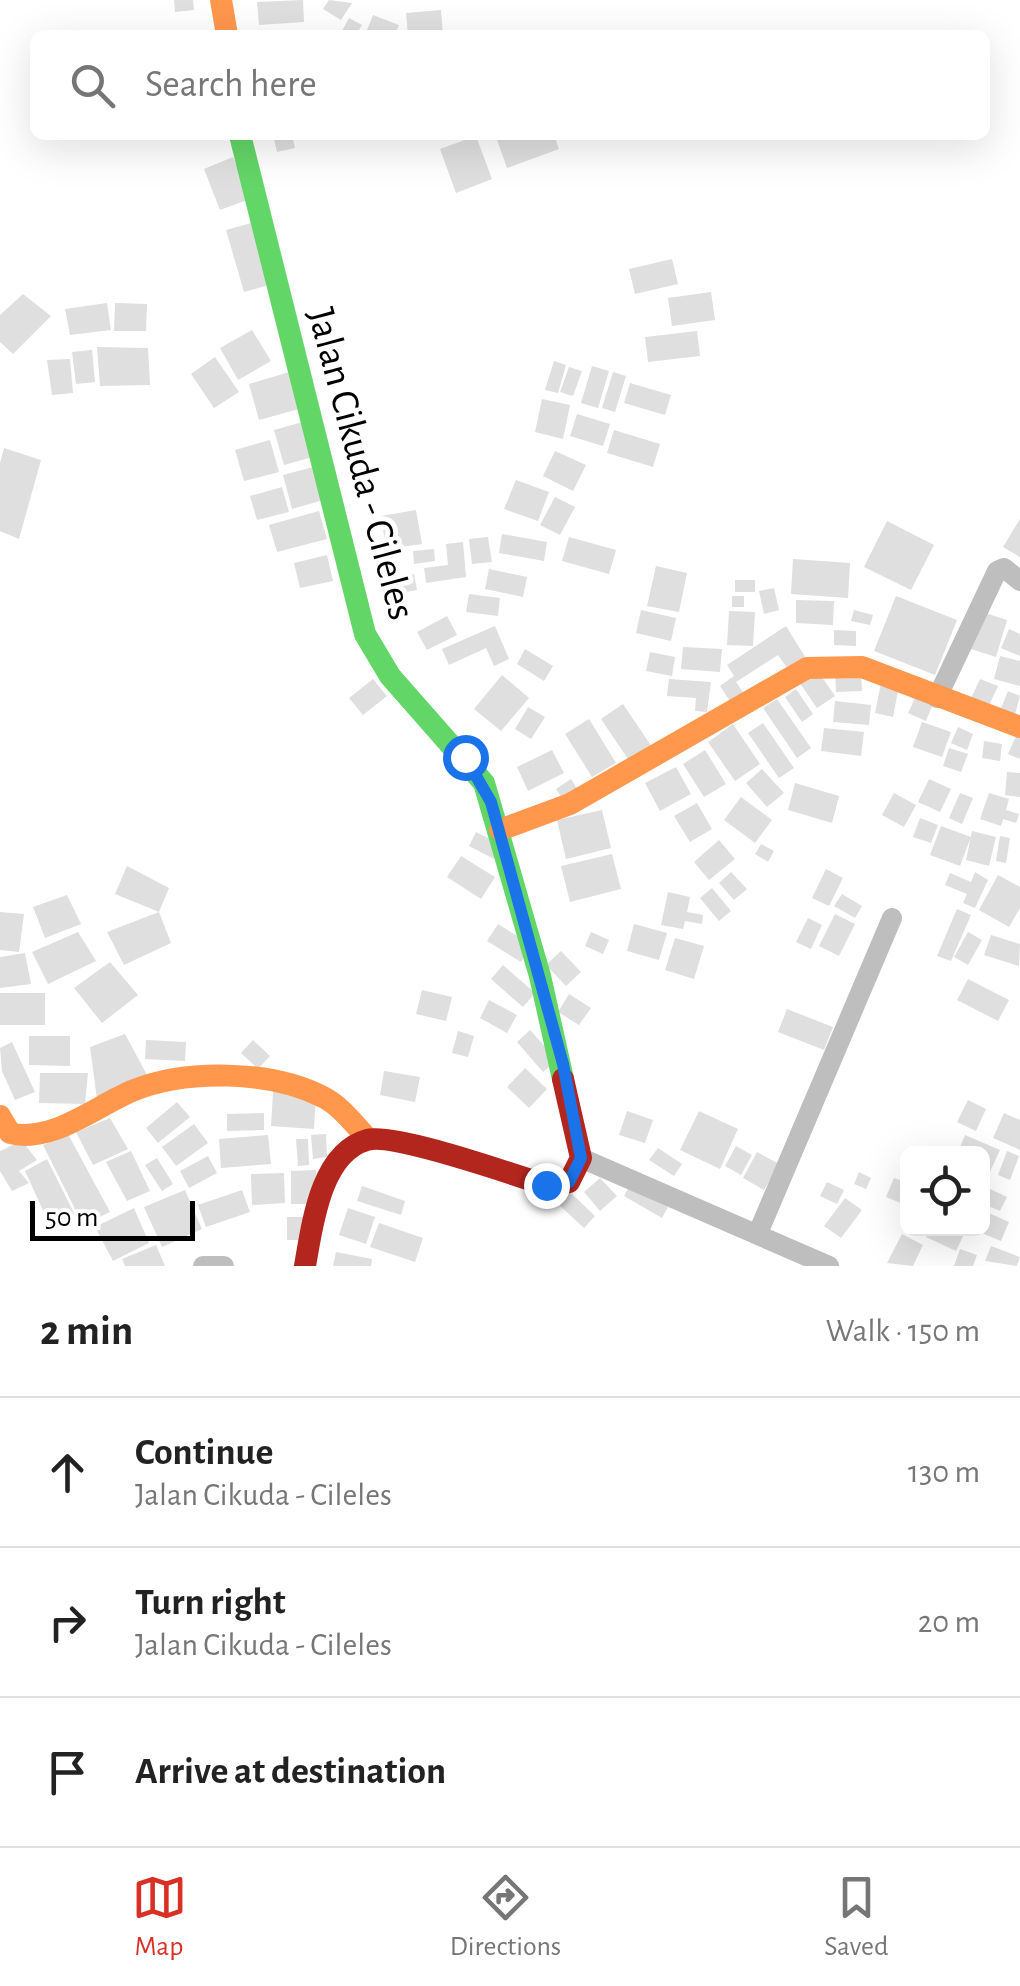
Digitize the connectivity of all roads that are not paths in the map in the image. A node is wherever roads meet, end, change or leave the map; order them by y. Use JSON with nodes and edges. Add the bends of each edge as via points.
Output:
{"nodes":[{"id":1,"x":221,"y":0,"type":"edge"},
{"id":2,"x":226,"y":30,"type":"edge"},
{"id":3,"x":241,"y":140,"type":"edge"},
{"id":4,"x":1020,"y":580,"type":"edge"},
{"id":5,"x":937,"y":698,"type":"junction"},
{"id":6,"x":1020,"y":727,"type":"edge"},
{"id":7,"x":500,"y":830,"type":"junction"},
{"id":8,"x":892,"y":918,"type":"dead end"},
{"id":9,"x":0,"y":1116,"type":"edge"},
{"id":10,"x":368,"y":1138,"type":"junction"},
{"id":11,"x":581,"y":1158,"type":"junction"},
{"id":12,"x":758,"y":1233,"type":"junction"},
{"id":13,"x":203,"y":1266,"type":"edge"},
{"id":14,"x":224,"y":1266,"type":"edge"},
{"id":15,"x":305,"y":1266,"type":"edge"},
{"id":16,"x":829,"y":1266,"type":"edge"}],
"edges":[{"from":1,"to":2,"type":"street"},
{"from":3,"to":7,"type":"street","name":"Jalan Cikuda - Cileles","via":[[365,634],[404,696],[474,767]]},
{"from":4,"to":5,"type":"street","via":[[1004,568],[997,571]]},
{"from":5,"to":6,"type":"street"},
{"from":5,"to":7,"type":"street","via":[[862,667],[807,668],[570,804]]},
{"from":7,"to":11,"type":"street","name":"Jalan Cikuda - Cileles","via":[[563,1064]]},
{"from":8,"to":12,"type":"street"},
{"from":9,"to":10,"type":"street","via":[[10,1133],[26,1136],[88,1115],[138,1088],[198,1076],[315,1093]]},
{"from":10,"to":11,"type":"street","via":[[546,1185],[569,1182]]},
{"from":10,"to":15,"type":"street","via":[[335,1163]]},
{"from":11,"to":12,"type":"street"},
{"from":12,"to":16,"type":"street"},
{"from":13,"to":14,"type":"street"}]}
